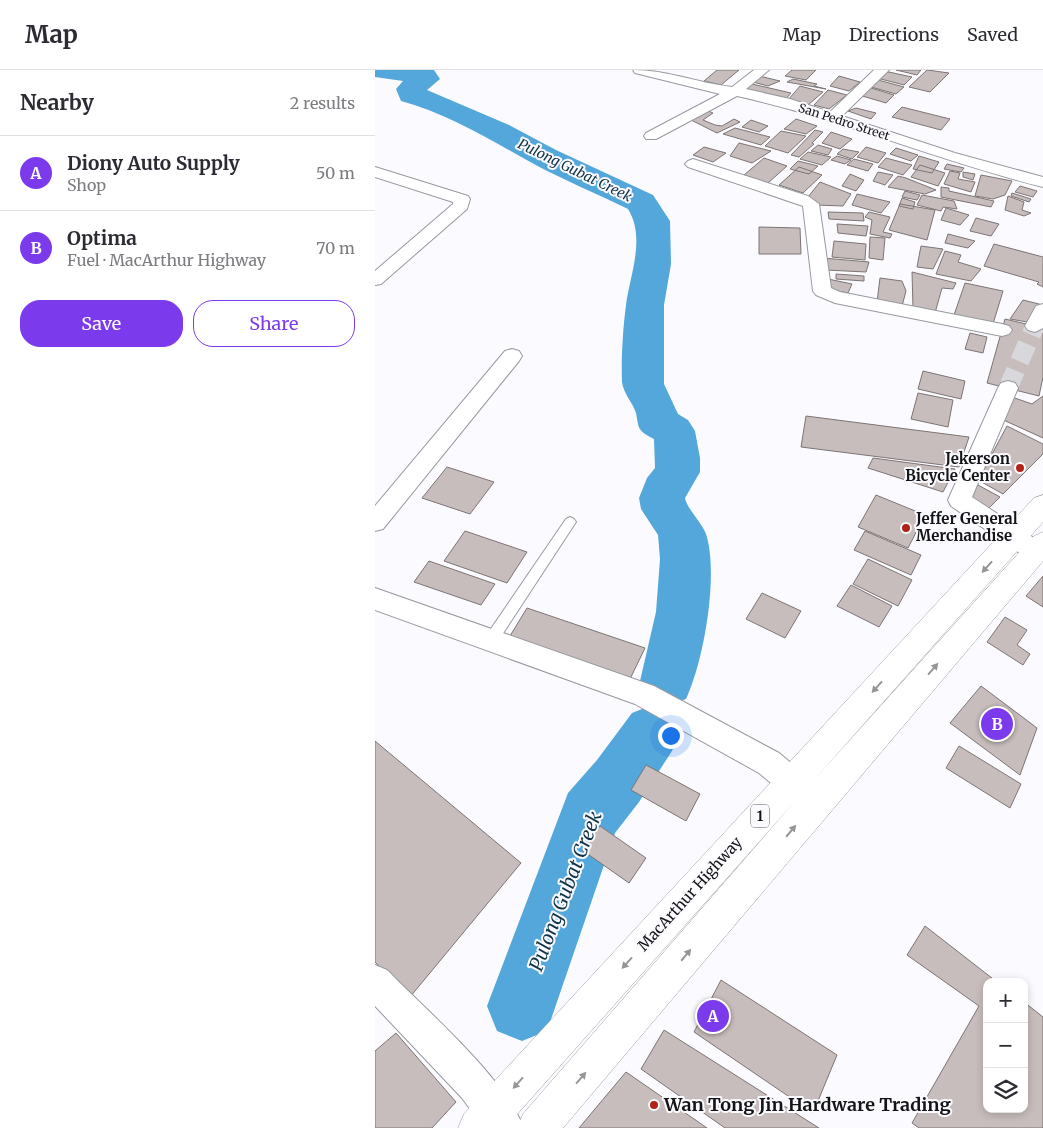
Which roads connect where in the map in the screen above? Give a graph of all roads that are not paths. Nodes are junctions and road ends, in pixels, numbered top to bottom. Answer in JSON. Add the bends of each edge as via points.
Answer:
{"nodes":[{"id":1,"x":639,"y":70,"type":"edge"},
{"id":2,"x":762,"y":70,"type":"edge"},
{"id":3,"x":882,"y":70,"type":"edge"},
{"id":4,"x":735,"y":91,"type":"junction"},
{"id":5,"x":832,"y":118,"type":"junction"},
{"id":6,"x":651,"y":136,"type":"dead end"},
{"id":7,"x":693,"y":164,"type":"dead end"},
{"id":8,"x":375,"y":172,"type":"edge"},
{"id":9,"x":1043,"y":182,"type":"edge"},
{"id":10,"x":379,"y":270,"type":"edge"},
{"id":11,"x":1002,"y":330,"type":"dead end"},
{"id":12,"x":512,"y":356,"type":"dead end"},
{"id":13,"x":1008,"y":388,"type":"tunnel mouth"},
{"id":14,"x":1043,"y":505,"type":"edge"},
{"id":15,"x":375,"y":522,"type":"edge"},
{"id":16,"x":570,"y":522,"type":"dead end"},
{"id":17,"x":1031,"y":544,"type":"edge"},
{"id":18,"x":375,"y":599,"type":"edge"},
{"id":19,"x":491,"y":640,"type":"junction"},
{"id":20,"x":792,"y":781,"type":"junction"},
{"id":21,"x":815,"y":803,"type":"junction"},
{"id":22,"x":375,"y":982,"type":"edge"},
{"id":23,"x":493,"y":1122,"type":"edge"},
{"id":24,"x":537,"y":1128,"type":"edge"}],
"edges":[{"from":1,"to":4,"type":"street","name":"San Pedro Street","via":[[707,88]]},
{"from":2,"to":4,"type":"street"},
{"from":3,"to":5,"type":"street"},
{"from":4,"to":5,"type":"street","name":"San Pedro Street","via":[[785,102]]},
{"from":4,"to":6,"type":"street"},
{"from":5,"to":9,"type":"street","name":"San Pedro Street"},
{"from":7,"to":11,"type":"street","via":[[811,204],[822,291],[835,297]]},
{"from":8,"to":10,"type":"street","via":[[462,199],[461,206]]},
{"from":12,"to":15,"type":"street"},
{"from":13,"to":17,"type":"street","via":[[959,500]]},
{"from":14,"to":17,"type":"highway","name":"MacArthur Highway","number":"1"},
{"from":16,"to":19,"type":"lane"},
{"from":17,"to":20,"type":"highway","name":"MacArthur Highway","number":"1","one_way":true},
{"from":21,"to":17,"type":"highway","name":"MacArthur Highway","number":"1","one_way":true},
{"from":18,"to":19,"type":"street"},
{"from":19,"to":20,"type":"street","via":[[644,695],[769,763]]},
{"from":20,"to":21,"type":"street"},
{"from":20,"to":23,"type":"highway","name":"MacArthur Highway","number":"1","one_way":true},
{"from":24,"to":21,"type":"highway","name":"MacArthur Highway","number":"1","one_way":true},
{"from":22,"to":23,"type":"street","via":[[475,1086]]}]}
